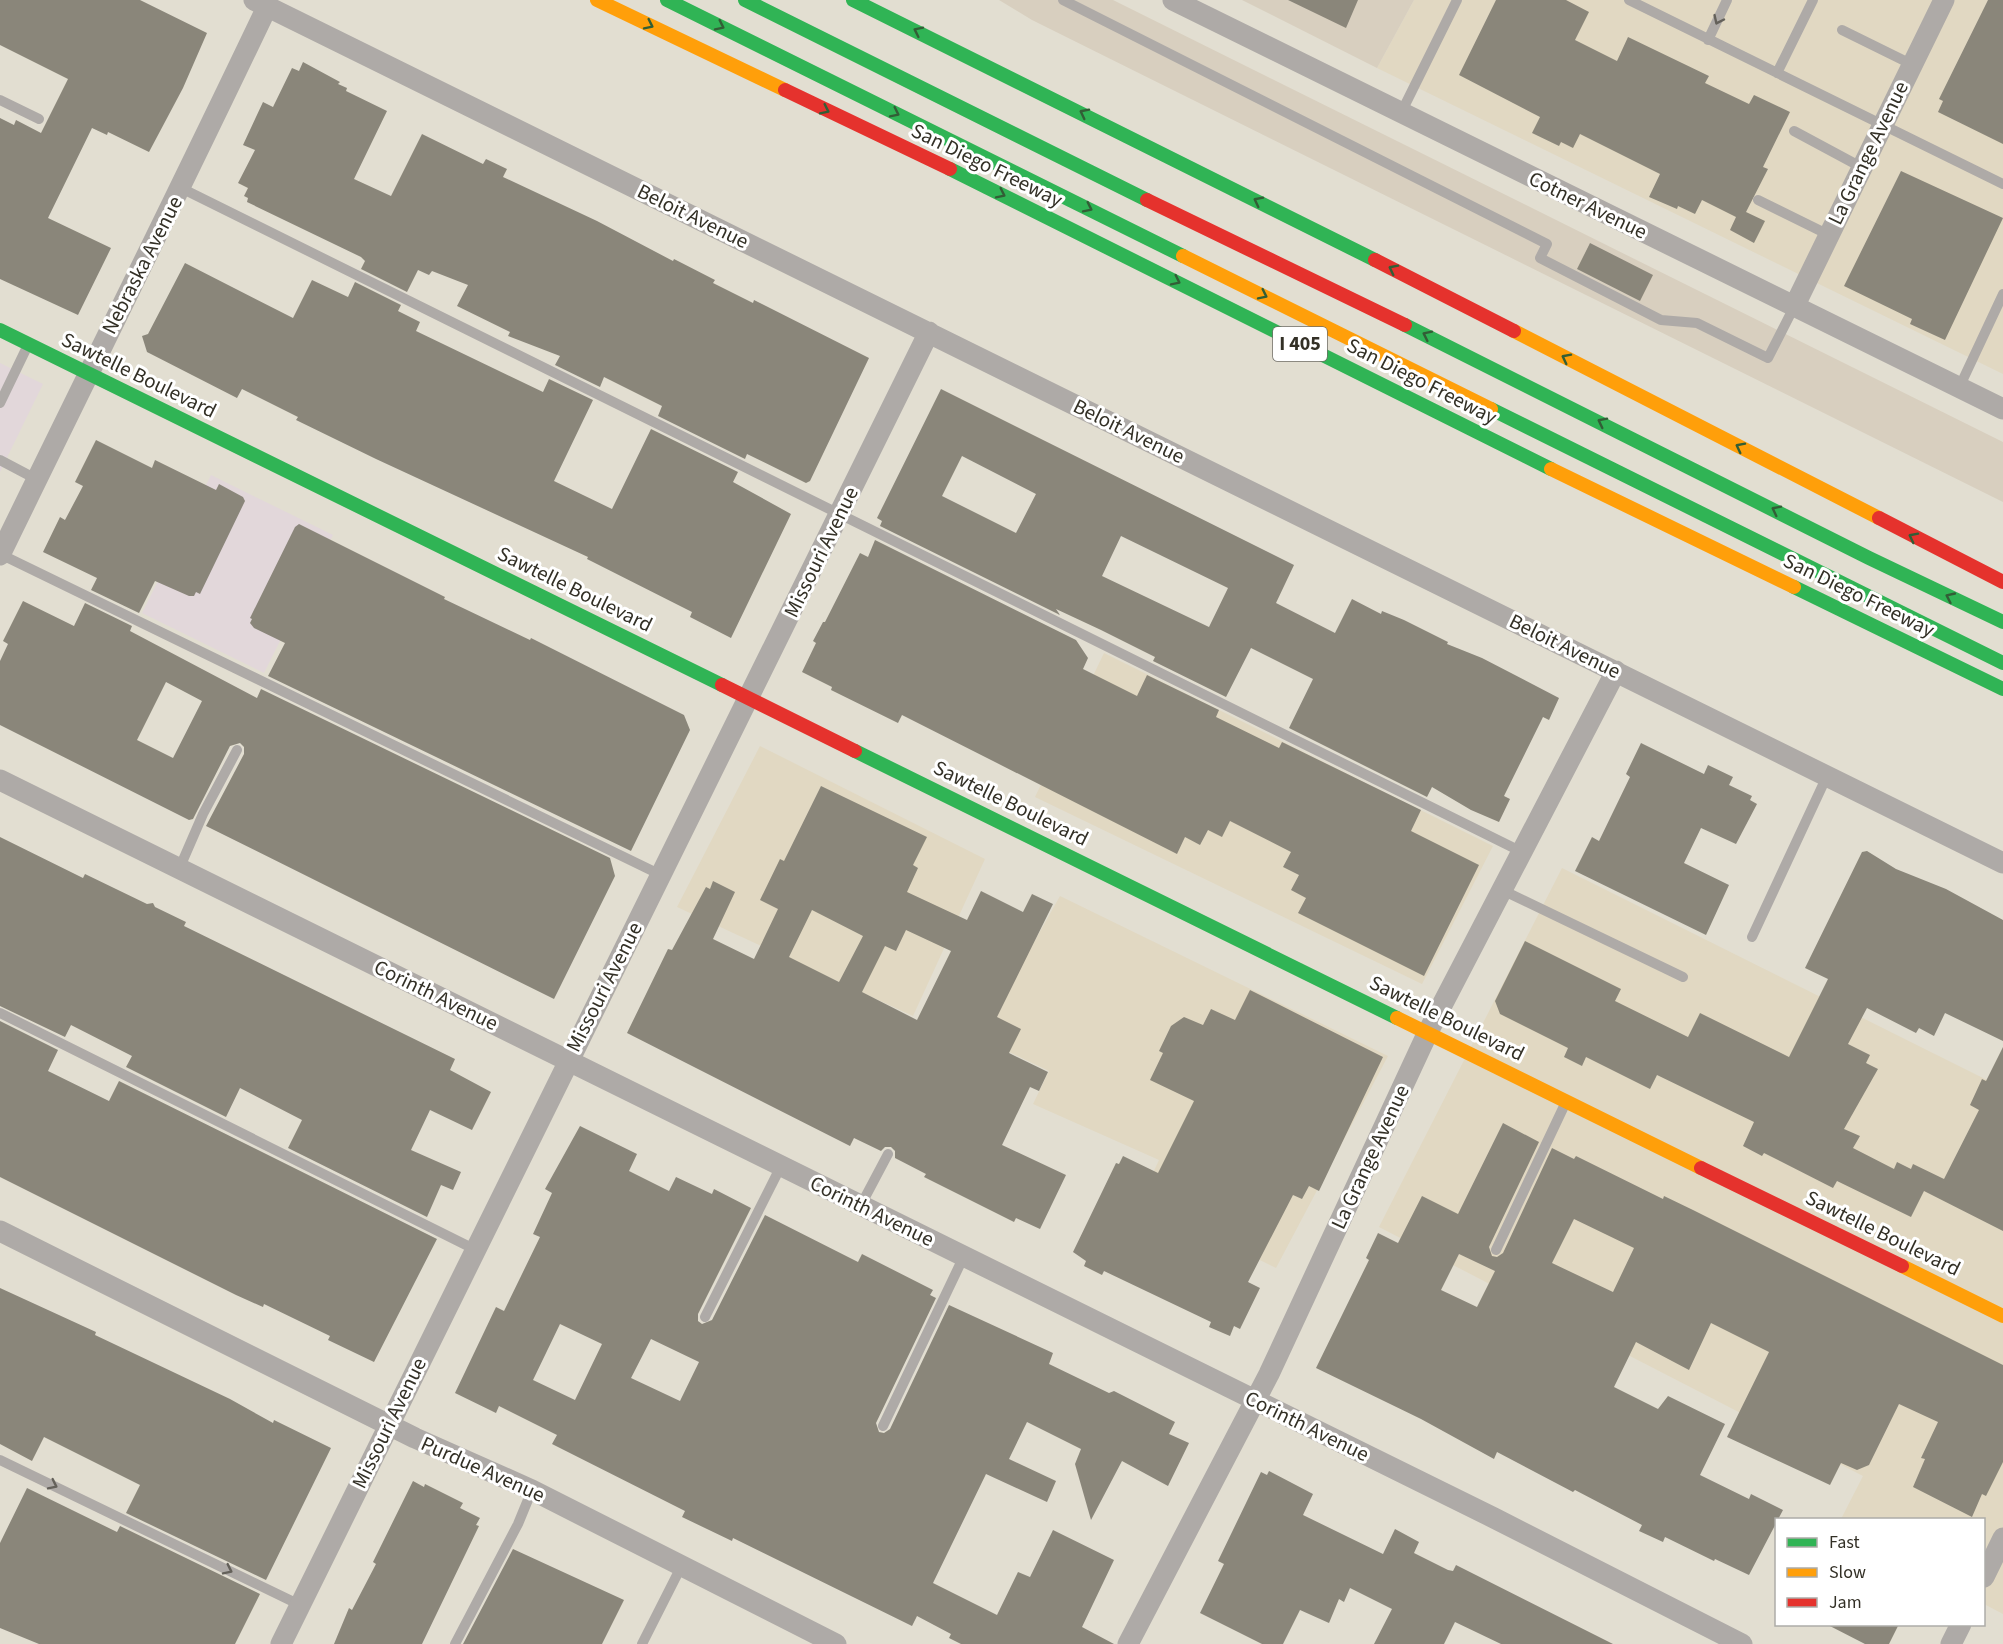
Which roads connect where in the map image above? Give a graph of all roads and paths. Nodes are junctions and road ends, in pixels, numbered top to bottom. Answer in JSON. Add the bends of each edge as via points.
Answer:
{"nodes":[{"id":1,"x":597,"y":0,"type":"edge"},
{"id":2,"x":667,"y":0,"type":"edge"},
{"id":3,"x":745,"y":0,"type":"edge"},
{"id":4,"x":853,"y":0,"type":"edge"},
{"id":5,"x":1063,"y":0,"type":"edge"},
{"id":6,"x":1173,"y":0,"type":"edge"},
{"id":7,"x":1457,"y":0,"type":"edge"},
{"id":8,"x":1629,"y":0,"type":"edge"},
{"id":9,"x":1727,"y":0,"type":"edge"},
{"id":10,"x":1813,"y":0,"type":"edge"},
{"id":11,"x":1944,"y":0,"type":"edge"},
{"id":12,"x":261,"y":3,"type":"edge"},
{"id":13,"x":940,"y":27,"type":"dead end"},
{"id":14,"x":1842,"y":30,"type":"dead end"},
{"id":15,"x":1708,"y":40,"type":"junction"},
{"id":16,"x":1911,"y":64,"type":"junction"},
{"id":17,"x":1776,"y":73,"type":"junction"},
{"id":18,"x":1008,"y":75,"type":"junction"},
{"id":19,"x":0,"y":100,"type":"edge"},
{"id":20,"x":1401,"y":112,"type":"junction"},
{"id":21,"x":39,"y":119,"type":"dead end"},
{"id":22,"x":1881,"y":124,"type":"junction"},
{"id":23,"x":1794,"y":131,"type":"dead end"},
{"id":24,"x":1861,"y":167,"type":"junction"},
{"id":25,"x":2003,"y":184,"type":"edge"},
{"id":26,"x":181,"y":188,"type":"junction"},
{"id":27,"x":1758,"y":200,"type":"dead end"},
{"id":28,"x":1829,"y":235,"type":"junction"},
{"id":29,"x":2003,"y":294,"type":"edge"},
{"id":30,"x":1794,"y":307,"type":"junction"},
{"id":31,"x":0,"y":330,"type":"edge"},
{"id":32,"x":929,"y":332,"type":"junction"},
{"id":33,"x":28,"y":344,"type":"junction"},
{"id":34,"x":87,"y":374,"type":"junction"},
{"id":35,"x":1959,"y":388,"type":"junction"},
{"id":36,"x":0,"y":403,"type":"edge"},
{"id":37,"x":2003,"y":409,"type":"edge"},
{"id":38,"x":0,"y":460,"type":"edge"},
{"id":39,"x":36,"y":479,"type":"junction"},
{"id":40,"x":839,"y":515,"type":"junction"},
{"id":41,"x":0,"y":554,"type":"edge"},
{"id":42,"x":2003,"y":582,"type":"edge"},
{"id":43,"x":2003,"y":622,"type":"edge"},
{"id":44,"x":2003,"y":663,"type":"edge"},
{"id":45,"x":1616,"y":671,"type":"junction"},
{"id":46,"x":2003,"y":689,"type":"edge"},
{"id":47,"x":749,"y":697,"type":"junction"},
{"id":48,"x":237,"y":750,"type":"dead end"},
{"id":49,"x":1827,"y":776,"type":"junction"},
{"id":50,"x":0,"y":780,"type":"edge"},
{"id":51,"x":1522,"y":852,"type":"junction"},
{"id":52,"x":2003,"y":863,"type":"edge"},
{"id":53,"x":180,"y":867,"type":"junction"},
{"id":54,"x":661,"y":875,"type":"junction"},
{"id":55,"x":1502,"y":890,"type":"junction"},
{"id":56,"x":1752,"y":937,"type":"dead end"},
{"id":57,"x":1683,"y":977,"type":"dead end"},
{"id":58,"x":0,"y":1013,"type":"edge"},
{"id":59,"x":1428,"y":1032,"type":"junction"},
{"id":60,"x":567,"y":1060,"type":"junction"},
{"id":61,"x":1567,"y":1100,"type":"junction"},
{"id":62,"x":888,"y":1154,"type":"dead end"},
{"id":63,"x":781,"y":1166,"type":"junction"},
{"id":64,"x":861,"y":1205,"type":"junction"},
{"id":65,"x":0,"y":1231,"type":"edge"},
{"id":66,"x":474,"y":1249,"type":"junction"},
{"id":67,"x":1496,"y":1250,"type":"dead end"},
{"id":68,"x":964,"y":1256,"type":"junction"},
{"id":69,"x":2003,"y":1316,"type":"edge"},
{"id":70,"x":705,"y":1317,"type":"dead end"},
{"id":71,"x":1254,"y":1400,"type":"junction"},
{"id":72,"x":389,"y":1424,"type":"junction"},
{"id":73,"x":884,"y":1426,"type":"dead end"},
{"id":74,"x":0,"y":1460,"type":"edge"},
{"id":75,"x":532,"y":1490,"type":"junction"},
{"id":76,"x":2003,"y":1538,"type":"edge"},
{"id":77,"x":682,"y":1565,"type":"junction"},
{"id":78,"x":1985,"y":1573,"type":"edge"},
{"id":79,"x":300,"y":1605,"type":"junction"},
{"id":80,"x":1959,"y":1626,"type":"edge"},
{"id":81,"x":1130,"y":1643,"type":"edge"},
{"id":82,"x":281,"y":1644,"type":"edge"},
{"id":83,"x":455,"y":1644,"type":"edge"},
{"id":84,"x":642,"y":1644,"type":"edge"},
{"id":85,"x":836,"y":1644,"type":"edge"},
{"id":86,"x":1742,"y":1644,"type":"edge"},
{"id":87,"x":1951,"y":1644,"type":"edge"}],
"edges":[{"from":1,"to":46,"type":"main road","name":"San Diego Freeway","number":"I 405","one_way":true,"via":[[941,165],[1428,409]]},
{"from":2,"to":44,"type":"main road","one_way":true},
{"from":43,"to":3,"type":"main road","one_way":true},
{"from":18,"to":4,"type":"main road","one_way":true},
{"from":5,"to":30,"type":"lane","via":[[1547,244],[1540,258],[1661,320],[1697,323],[1768,358]]},
{"from":6,"to":20,"type":"street","name":"Cotner Avenue"},
{"from":7,"to":20,"type":"lane"},
{"from":8,"to":15,"type":"lane"},
{"from":9,"to":15,"type":"lane","one_way":true},
{"from":10,"to":17,"type":"lane"},
{"from":11,"to":16,"type":"street","name":"La Grange Avenue"},
{"from":12,"to":26,"type":"street","name":"Nebraska Avenue"},
{"from":12,"to":32,"type":"street","name":"Beloit Avenue"},
{"from":13,"to":18,"type":"main road"},
{"from":14,"to":16,"type":"lane"},
{"from":15,"to":17,"type":"lane"},
{"from":16,"to":22,"type":"street","name":"La Grange Avenue"},
{"from":17,"to":22,"type":"lane"},
{"from":42,"to":18,"type":"main road","one_way":true},
{"from":19,"to":21,"type":"lane"},
{"from":20,"to":30,"type":"street","name":"Cotner Avenue"},
{"from":22,"to":24,"type":"street","name":"La Grange Avenue"},
{"from":22,"to":25,"type":"lane"},
{"from":23,"to":24,"type":"lane"},
{"from":24,"to":28,"type":"street","name":"La Grange Avenue"},
{"from":26,"to":34,"type":"street","name":"Nebraska Avenue"},
{"from":26,"to":40,"type":"lane"},
{"from":27,"to":28,"type":"lane"},
{"from":28,"to":30,"type":"street","name":"La Grange Avenue"},
{"from":29,"to":35,"type":"lane"},
{"from":30,"to":35,"type":"street","name":"Cotner Avenue"},
{"from":31,"to":33,"type":"main road","name":"Sawtelle Boulevard"},
{"from":32,"to":40,"type":"street","name":"Missouri Avenue"},
{"from":32,"to":45,"type":"street","name":"Beloit Avenue"},
{"from":33,"to":34,"type":"main road","name":"Sawtelle Boulevard"},
{"from":33,"to":36,"type":"lane"},
{"from":34,"to":39,"type":"street","name":"Nebraska Avenue"},
{"from":34,"to":47,"type":"main road","name":"Sawtelle Boulevard"},
{"from":35,"to":37,"type":"street","name":"Cotner Avenue"},
{"from":38,"to":39,"type":"lane"},
{"from":39,"to":41,"type":"street","name":"Nebraska Avenue"},
{"from":40,"to":47,"type":"street","name":"Missouri Avenue"},
{"from":40,"to":51,"type":"lane"},
{"from":41,"to":54,"type":"lane"},
{"from":45,"to":49,"type":"street","name":"Beloit Avenue"},
{"from":45,"to":51,"type":"street","name":"La Grange Avenue"},
{"from":47,"to":54,"type":"street","name":"Missouri Avenue"},
{"from":47,"to":59,"type":"main road","name":"Sawtelle Boulevard"},
{"from":48,"to":53,"type":"lane"},
{"from":49,"to":52,"type":"street","name":"Beloit Avenue"},
{"from":49,"to":56,"type":"lane"},
{"from":50,"to":53,"type":"street","name":"Corinth Avenue"},
{"from":51,"to":55,"type":"street","name":"La Grange Avenue"},
{"from":53,"to":60,"type":"street","name":"Corinth Avenue"},
{"from":54,"to":60,"type":"street","name":"Missouri Avenue"},
{"from":55,"to":57,"type":"lane"},
{"from":55,"to":59,"type":"street","name":"La Grange Avenue"},
{"from":58,"to":66,"type":"lane"},
{"from":59,"to":61,"type":"main road","name":"Sawtelle Boulevard"},
{"from":59,"to":71,"type":"street","name":"La Grange Avenue"},
{"from":60,"to":63,"type":"street","name":"Corinth Avenue"},
{"from":60,"to":66,"type":"street","name":"Missouri Avenue"},
{"from":61,"to":67,"type":"lane"},
{"from":61,"to":69,"type":"main road","name":"Sawtelle Boulevard"},
{"from":62,"to":64,"type":"lane"},
{"from":63,"to":64,"type":"street","name":"Corinth Avenue"},
{"from":63,"to":70,"type":"lane"},
{"from":64,"to":68,"type":"street","name":"Corinth Avenue"},
{"from":65,"to":72,"type":"street","name":"Purdue Avenue"},
{"from":66,"to":72,"type":"street","name":"Missouri Avenue"},
{"from":68,"to":71,"type":"street","name":"Corinth Avenue"},
{"from":68,"to":73,"type":"lane"},
{"from":71,"to":81,"type":"street","name":"La Grange Avenue"},
{"from":71,"to":86,"type":"street","name":"Corinth Avenue"},
{"from":72,"to":75,"type":"street","name":"Purdue Avenue"},
{"from":72,"to":79,"type":"street","name":"Missouri Avenue"},
{"from":74,"to":79,"type":"lane","one_way":true},
{"from":75,"to":77,"type":"street","name":"Purdue Avenue"},
{"from":75,"to":83,"type":"lane"},
{"from":76,"to":78,"type":"street"},
{"from":77,"to":84,"type":"lane"},
{"from":77,"to":85,"type":"street","name":"Purdue Avenue"},
{"from":79,"to":82,"type":"street","name":"Missouri Avenue"},
{"from":80,"to":87,"type":"street"}]}
